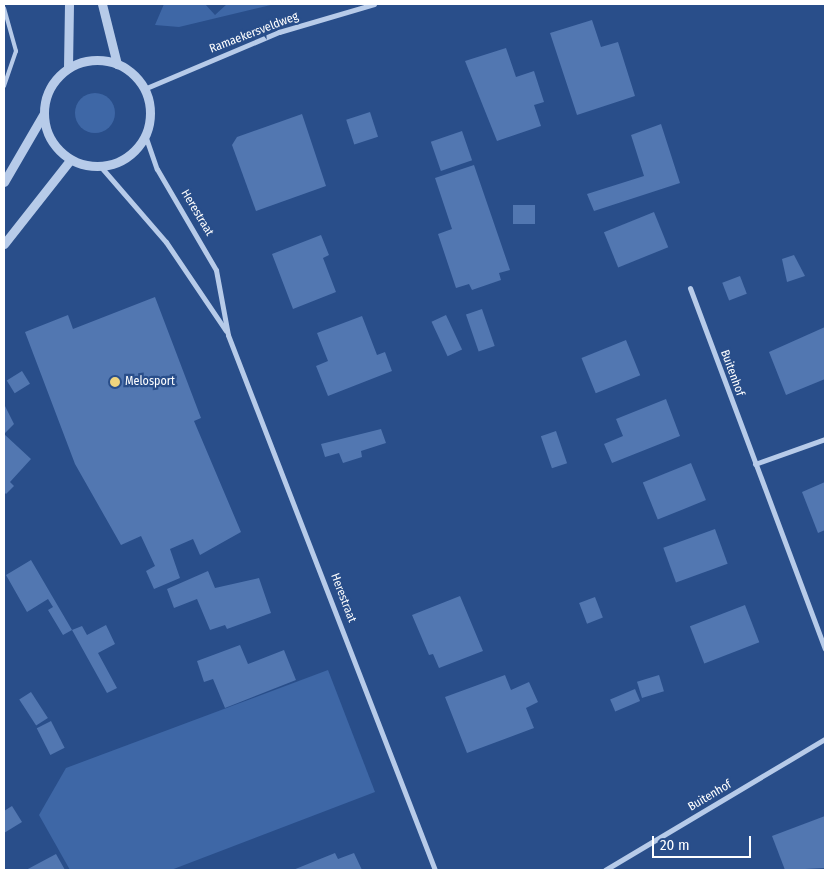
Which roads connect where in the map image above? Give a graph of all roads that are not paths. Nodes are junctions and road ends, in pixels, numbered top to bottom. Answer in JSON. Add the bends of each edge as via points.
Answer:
{"nodes":[{"id":1,"x":69,"y":4,"type":"edge"},
{"id":2,"x":102,"y":4,"type":"edge"},
{"id":3,"x":374,"y":4,"type":"edge"},
{"id":4,"x":4,"y":8,"type":"edge"},
{"id":5,"x":117,"y":64,"type":"junction"},
{"id":6,"x":68,"y":68,"type":"junction"},
{"id":7,"x":4,"y":86,"type":"edge"},
{"id":8,"x":144,"y":90,"type":"junction"},
{"id":9,"x":43,"y":115,"type":"junction"},
{"id":10,"x":145,"y":135,"type":"junction"},
{"id":11,"x":70,"y":160,"type":"junction"},
{"id":12,"x":101,"y":167,"type":"junction"},
{"id":13,"x":4,"y":182,"type":"edge"},
{"id":14,"x":4,"y":244,"type":"edge"},
{"id":15,"x":690,"y":288,"type":"dead end"},
{"id":16,"x":228,"y":335,"type":"junction"},
{"id":17,"x":825,"y":439,"type":"edge"},
{"id":18,"x":755,"y":464,"type":"junction"},
{"id":19,"x":825,"y":649,"type":"edge"},
{"id":20,"x":825,"y":739,"type":"edge"},
{"id":21,"x":435,"y":870,"type":"edge"},
{"id":22,"x":605,"y":870,"type":"edge"}],
"edges":[{"from":1,"to":6,"type":"street"},
{"from":2,"to":5,"type":"street"},
{"from":3,"to":8,"type":"street","name":"Ramaekersveldweg","via":[[279,32]]},
{"from":4,"to":7,"type":"lane","via":[[16,51]]},
{"from":5,"to":6,"type":"street","via":[[84,61]]},
{"from":5,"to":8,"type":"street"},
{"from":6,"to":9,"type":"street","via":[[46,96]]},
{"from":8,"to":10,"type":"street","via":[[150,120]]},
{"from":9,"to":11,"type":"street","via":[[56,149]]},
{"from":9,"to":13,"type":"street"},
{"from":10,"to":12,"type":"street","via":[[128,157]]},
{"from":10,"to":16,"type":"street","name":"Herestraat","via":[[157,169],[216,270]]},
{"from":11,"to":12,"type":"street"},
{"from":11,"to":14,"type":"street"},
{"from":12,"to":16,"type":"street","name":"Herestraat","via":[[166,242]]},
{"from":15,"to":18,"type":"street","name":"Buitenhof"},
{"from":16,"to":21,"type":"street","name":"Herestraat"},
{"from":17,"to":18,"type":"street"},
{"from":18,"to":19,"type":"street","name":"Buitenhof"},
{"from":20,"to":22,"type":"street","name":"Buitenhof"}]}
